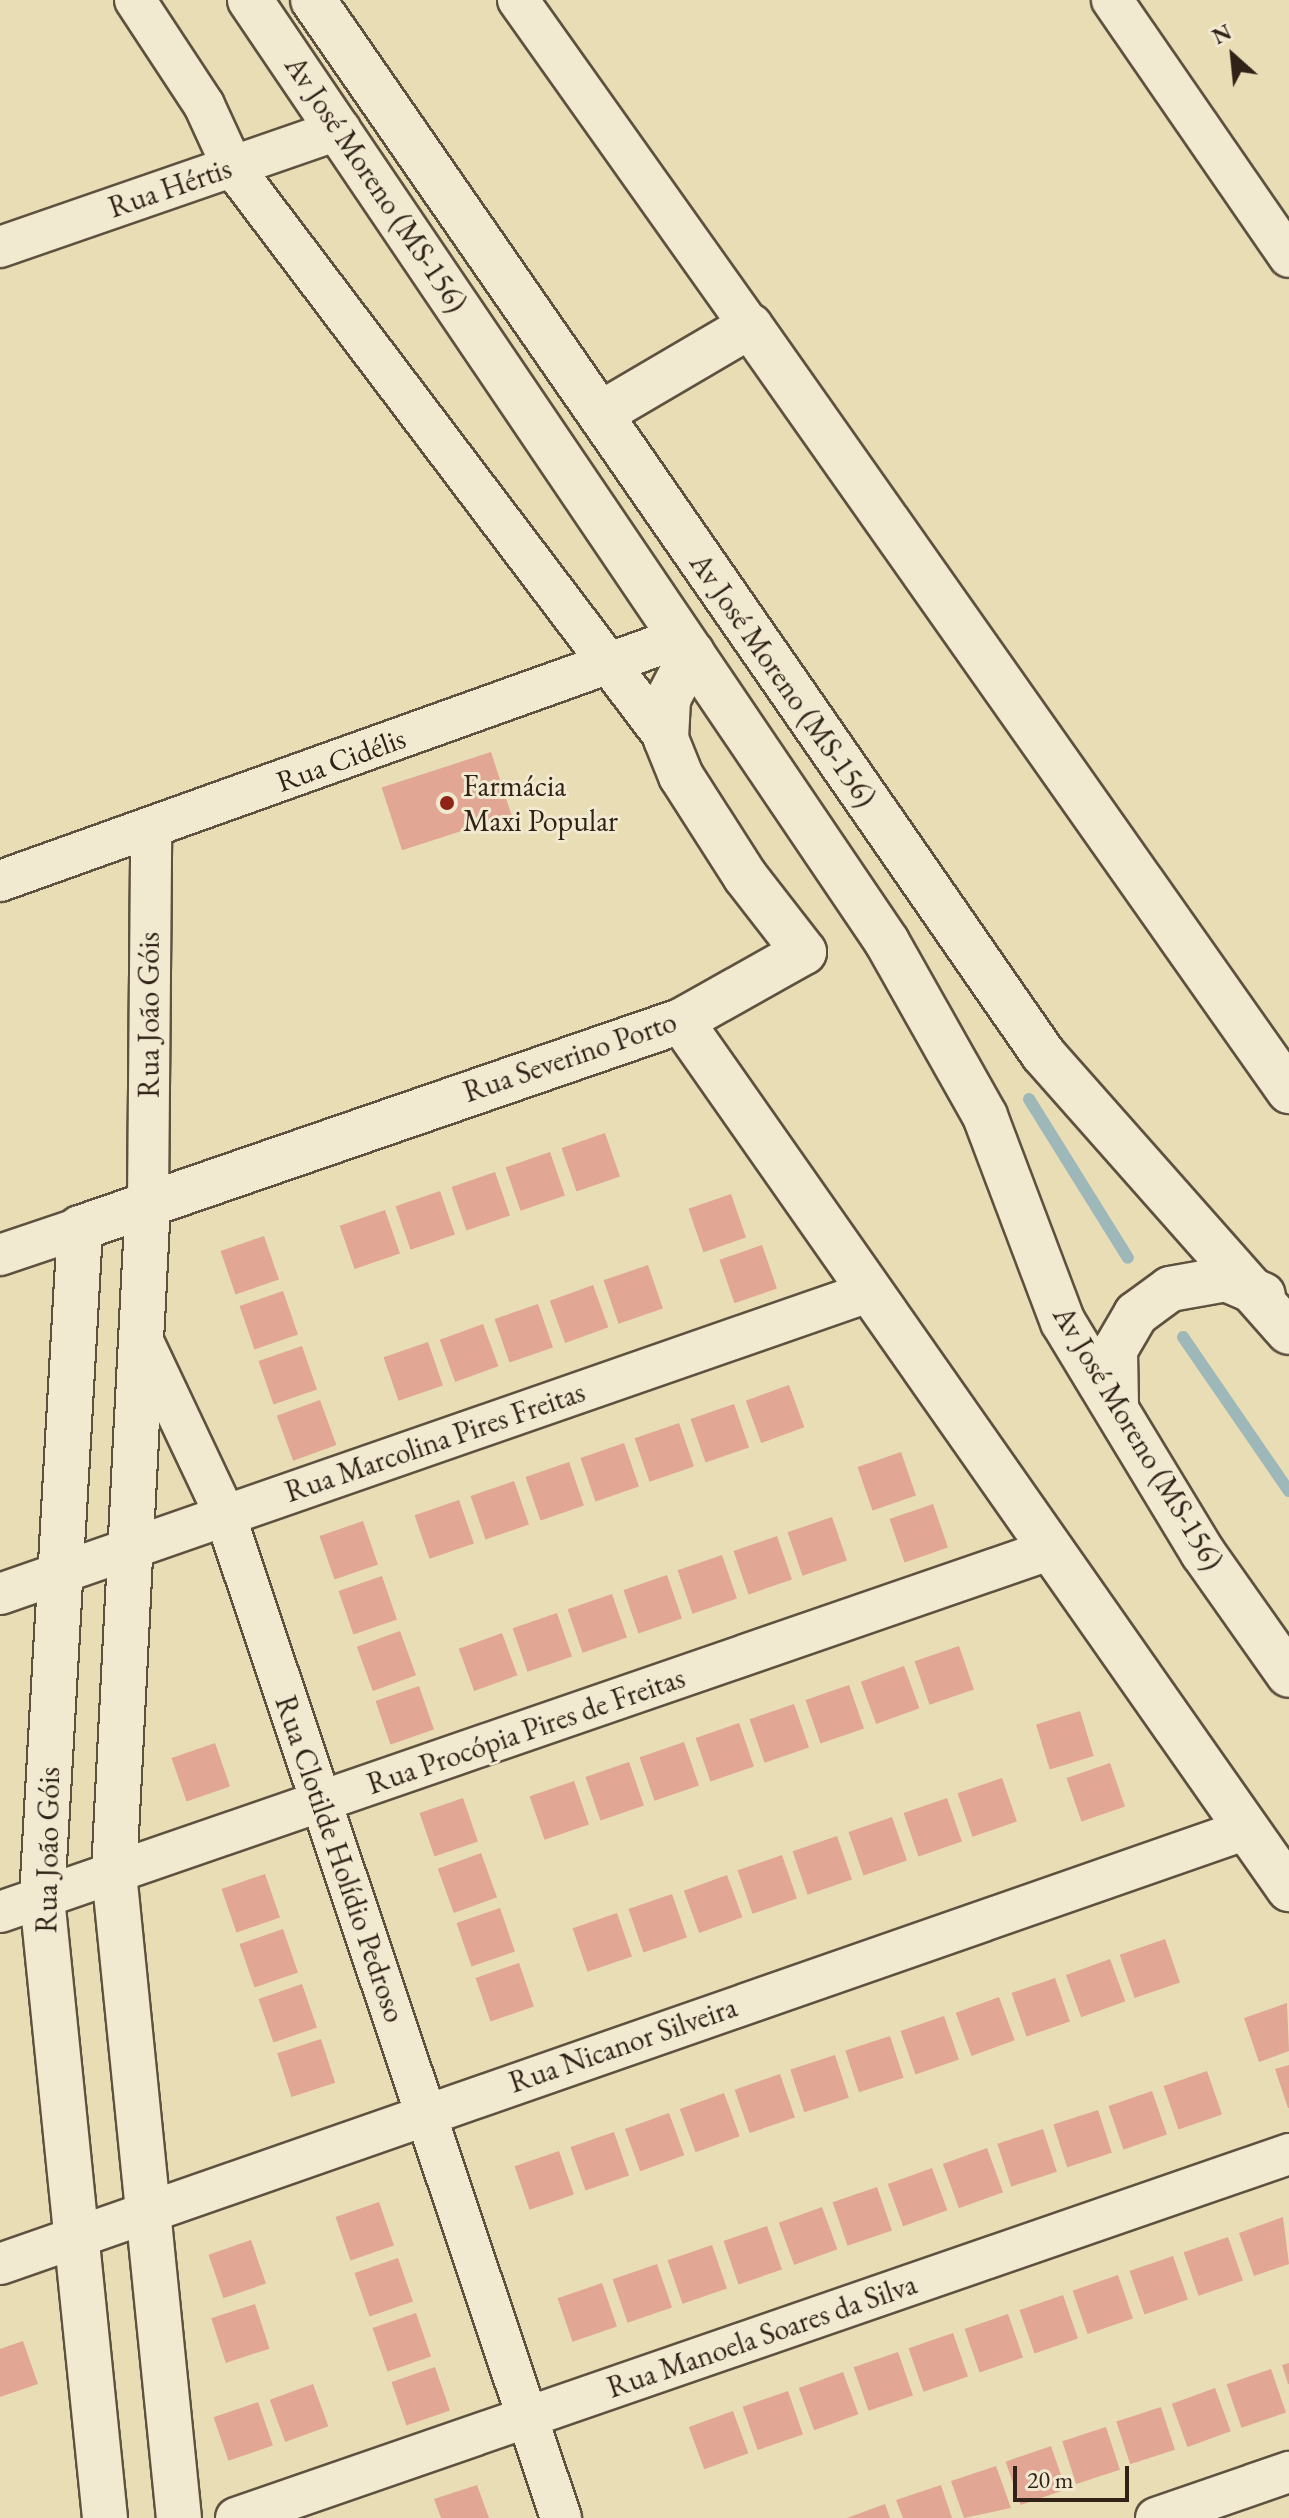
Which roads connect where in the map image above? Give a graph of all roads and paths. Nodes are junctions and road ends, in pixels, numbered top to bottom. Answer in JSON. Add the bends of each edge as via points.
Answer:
{"nodes":[{"id":1,"x":135,"y":0,"type":"edge"},
{"id":2,"x":250,"y":0,"type":"edge"},
{"id":3,"x":313,"y":0,"type":"edge"},
{"id":4,"x":518,"y":0,"type":"edge"},
{"id":5,"x":1112,"y":0,"type":"edge"},
{"id":6,"x":340,"y":129,"type":"junction"},
{"id":7,"x":232,"y":166,"type":"junction"},
{"id":8,"x":0,"y":247,"type":"edge"},
{"id":9,"x":1289,"y":257,"type":"edge"},
{"id":10,"x":750,"y":326,"type":"junction"},
{"id":11,"x":600,"y":414,"type":"junction"},
{"id":12,"x":687,"y":646,"type":"junction"},
{"id":13,"x":607,"y":664,"type":"junction"},
{"id":14,"x":666,"y":739,"type":"junction"},
{"id":15,"x":151,"y":829,"type":"junction"},
{"id":16,"x":0,"y":881,"type":"edge"},
{"id":17,"x":681,"y":1021,"type":"junction"},
{"id":18,"x":1289,"y":1091,"type":"edge"},
{"id":19,"x":148,"y":1202,"type":"junction"},
{"id":20,"x":80,"y":1228,"type":"junction"},
{"id":21,"x":0,"y":1255,"type":"edge"},
{"id":22,"x":871,"y":1291,"type":"junction"},
{"id":23,"x":1263,"y":1295,"type":"junction"},
{"id":24,"x":1289,"y":1332,"type":"edge"},
{"id":25,"x":140,"y":1335,"type":"junction"},
{"id":26,"x":1116,"y":1404,"type":"junction"},
{"id":27,"x":225,"y":1515,"type":"junction"},
{"id":28,"x":130,"y":1548,"type":"junction"},
{"id":29,"x":1052,"y":1549,"type":"junction"},
{"id":30,"x":60,"y":1574,"type":"junction"},
{"id":31,"x":0,"y":1594,"type":"edge"},
{"id":32,"x":1289,"y":1675,"type":"edge"},
{"id":33,"x":321,"y":1802,"type":"junction"},
{"id":34,"x":1247,"y":1829,"type":"junction"},
{"id":35,"x":114,"y":1873,"type":"junction"},
{"id":36,"x":1289,"y":1889,"type":"edge"},
{"id":37,"x":42,"y":1898,"type":"junction"},
{"id":38,"x":0,"y":1912,"type":"edge"},
{"id":39,"x":425,"y":2113,"type":"junction"},
{"id":40,"x":1289,"y":2154,"type":"edge"},
{"id":41,"x":148,"y":2210,"type":"junction"},
{"id":42,"x":76,"y":2238,"type":"junction"},
{"id":43,"x":0,"y":2264,"type":"edge"},
{"id":44,"x":527,"y":2417,"type":"junction"},
{"id":45,"x":1289,"y":2472,"type":"edge"},
{"id":46,"x":105,"y":2518,"type":"edge"},
{"id":47,"x":179,"y":2518,"type":"edge"},
{"id":48,"x":236,"y":2518,"type":"edge"},
{"id":49,"x":561,"y":2518,"type":"edge"},
{"id":50,"x":1156,"y":2518,"type":"edge"}],
"edges":[{"from":1,"to":7,"type":"street","via":[[204,105]]},
{"from":2,"to":6,"type":"street","name":"Av José Moreno (MS-156)"},
{"from":3,"to":11,"type":"street","name":"Av José Moreno (MS-156)"},
{"from":4,"to":10,"type":"street"},
{"from":5,"to":9,"type":"street"},
{"from":6,"to":7,"type":"street","name":"Rua Hértis"},
{"from":6,"to":12,"type":"street","name":"Av José Moreno (MS-156)"},
{"from":7,"to":8,"type":"street","name":"Rua Hértis"},
{"from":7,"to":13,"type":"street"},
{"from":10,"to":11,"type":"street"},
{"from":10,"to":18,"type":"street"},
{"from":11,"to":23,"type":"street","name":"Av José Moreno (MS-156)","via":[[1043,1054]]},
{"from":12,"to":13,"type":"street","name":"Rua Cidélis"},
{"from":12,"to":14,"type":"street","name":"Rua Severino Porto","via":[[668,699]]},
{"from":12,"to":26,"type":"street","name":"Av José Moreno (MS-156)","via":[[887,942],[985,1116],[1063,1322]]},
{"from":13,"to":14,"type":"street"},
{"from":13,"to":15,"type":"street","name":"Rua Cidélis"},
{"from":14,"to":17,"type":"street","name":"Rua Severino Porto","via":[[697,801],[804,952]]},
{"from":15,"to":16,"type":"street","name":"Rua Cidélis"},
{"from":15,"to":19,"type":"street","name":"Rua João Góis"},
{"from":17,"to":19,"type":"street","name":"Rua Severino Porto"},
{"from":17,"to":22,"type":"street"},
{"from":19,"to":20,"type":"street","name":"Rua Severino Porto"},
{"from":19,"to":25,"type":"street","name":"Rua Clotilde Holídio Pedroso"},
{"from":20,"to":21,"type":"street","name":"Rua Severino Porto"},
{"from":20,"to":30,"type":"street","name":"Rua João Góis"},
{"from":22,"to":27,"type":"street","name":"Rua Marcolina Pires Freitas"},
{"from":22,"to":29,"type":"street"},
{"from":23,"to":24,"type":"street","name":"Av José Moreno (MS-156)"},
{"from":23,"to":26,"type":"street","via":[[1226,1279],[1170,1289],[1147,1306],[1115,1350]]},
{"from":25,"to":27,"type":"street","name":"Rua Clotilde Holídio Pedroso"},
{"from":25,"to":28,"type":"street"},
{"from":26,"to":32,"type":"street","name":"Av José Moreno (MS-156)","via":[[1203,1553]]},
{"from":27,"to":28,"type":"street","name":"Rua Marcolina Pires Freitas"},
{"from":27,"to":33,"type":"street","name":"Rua Clotilde Holídio Pedroso"},
{"from":28,"to":30,"type":"street","name":"Rua Marcolina Pires Freitas"},
{"from":28,"to":35,"type":"street"},
{"from":29,"to":33,"type":"street","name":"Rua Procópia Pires de Freitas"},
{"from":29,"to":34,"type":"street"},
{"from":30,"to":31,"type":"street","name":"Rua Marcolina Pires Freitas"},
{"from":30,"to":37,"type":"street","name":"Rua João Góis"},
{"from":33,"to":35,"type":"street","name":"Rua Procópia Pires de Freitas"},
{"from":33,"to":39,"type":"street","name":"Rua Clotilde Holídio Pedroso"},
{"from":34,"to":36,"type":"street"},
{"from":34,"to":39,"type":"street","name":"Rua Nicanor Silveira"},
{"from":35,"to":37,"type":"street","name":"Rua Procópia Pires de Freitas"},
{"from":35,"to":41,"type":"street"},
{"from":37,"to":38,"type":"street","name":"Rua Procópia Pires de Freitas"},
{"from":37,"to":42,"type":"street","name":"Rua João Góis"},
{"from":39,"to":41,"type":"street","name":"Rua Nicanor Silveira"},
{"from":39,"to":44,"type":"street","name":"Rua Clotilde Holídio Pedroso"},
{"from":40,"to":44,"type":"street","name":"Rua Manoela Soares da Silva"},
{"from":41,"to":42,"type":"street","name":"Rua Nicanor Silveira"},
{"from":41,"to":47,"type":"street"},
{"from":42,"to":43,"type":"street","name":"Rua Nicanor Silveira"},
{"from":42,"to":46,"type":"street","name":"Rua João Góis"},
{"from":44,"to":48,"type":"street","name":"Rua Manoela Soares da Silva"},
{"from":44,"to":49,"type":"street","name":"Rua Clotilde Holídio Pedroso"},
{"from":45,"to":50,"type":"street"}]}
